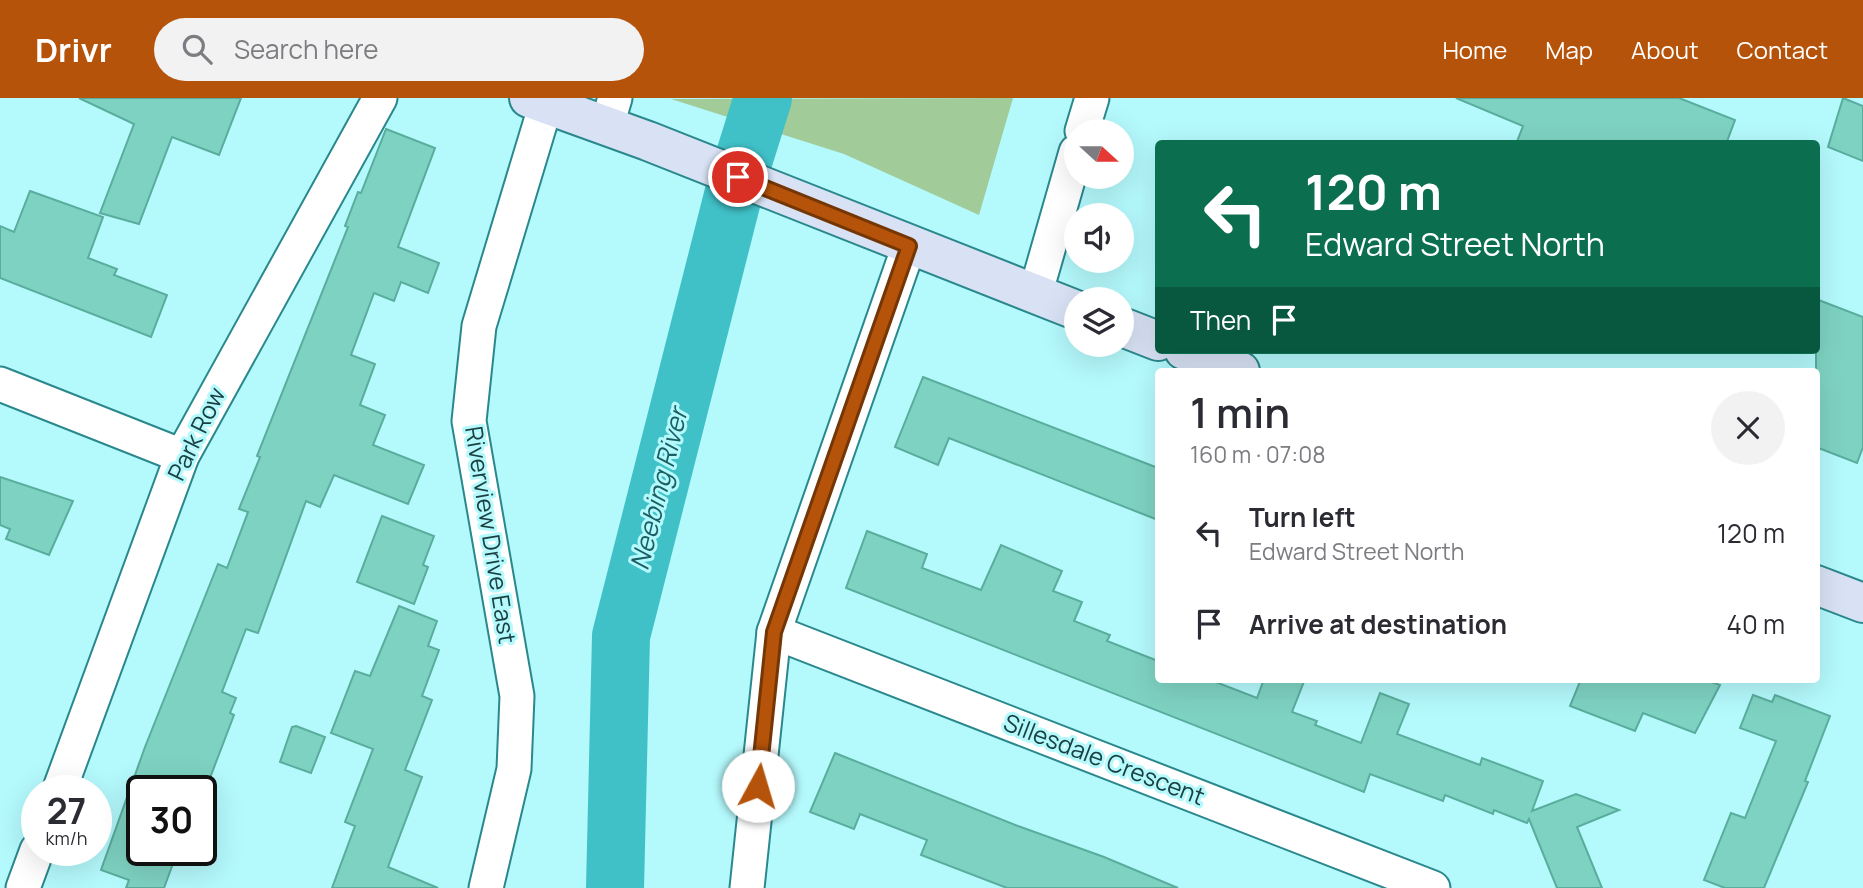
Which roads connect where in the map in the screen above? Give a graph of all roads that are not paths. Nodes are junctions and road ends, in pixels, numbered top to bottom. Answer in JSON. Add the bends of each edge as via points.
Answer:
{"nodes":[{"id":1,"x":380,"y":98,"type":"edge"},
{"id":2,"x":1092,"y":98,"type":"edge"},
{"id":3,"x":538,"y":101,"type":"edge"},
{"id":4,"x":611,"y":112,"type":"edge"},
{"id":5,"x":1086,"y":119,"type":"edge"},
{"id":6,"x":1065,"y":189,"type":"edge"},
{"id":7,"x":909,"y":246,"type":"junction"},
{"id":8,"x":1035,"y":295,"type":"junction"},
{"id":9,"x":1064,"y":306,"type":"edge"},
{"id":10,"x":1134,"y":332,"type":"edge"},
{"id":11,"x":1155,"y":340,"type":"edge"},
{"id":12,"x":1195,"y":354,"type":"edge"},
{"id":13,"x":1232,"y":368,"type":"edge"},
{"id":14,"x":0,"y":384,"type":"edge"},
{"id":15,"x":182,"y":456,"type":"junction"},
{"id":16,"x":1820,"y":587,"type":"edge"},
{"id":17,"x":1863,"y":603,"type":"edge"},
{"id":18,"x":774,"y":632,"type":"junction"},
{"id":19,"x":65,"y":775,"type":"edge"},
{"id":20,"x":31,"y":866,"type":"edge"},
{"id":21,"x":23,"y":888,"type":"edge"},
{"id":22,"x":486,"y":888,"type":"edge"},
{"id":23,"x":747,"y":888,"type":"edge"},
{"id":24,"x":1433,"y":888,"type":"edge"}],
"edges":[{"from":1,"to":15,"type":"street","name":"Park Row"},
{"from":2,"to":5,"type":"street"},
{"from":3,"to":4,"type":"main road"},
{"from":3,"to":22,"type":"street","name":"Riverview Drive East","via":[[479,326],[469,421],[517,696],[514,769]]},
{"from":4,"to":7,"type":"main road","via":[[648,141]]},
{"from":6,"to":8,"type":"street"},
{"from":7,"to":8,"type":"main road"},
{"from":7,"to":18,"type":"street"},
{"from":8,"to":9,"type":"main road"},
{"from":10,"to":11,"type":"main road"},
{"from":12,"to":13,"type":"main road"},
{"from":14,"to":15,"type":"street"},
{"from":15,"to":19,"type":"street","name":"Park Row"},
{"from":16,"to":17,"type":"main road"},
{"from":18,"to":23,"type":"street"},
{"from":18,"to":24,"type":"street","name":"Sillesdale Crescent"},
{"from":20,"to":21,"type":"street"}]}
